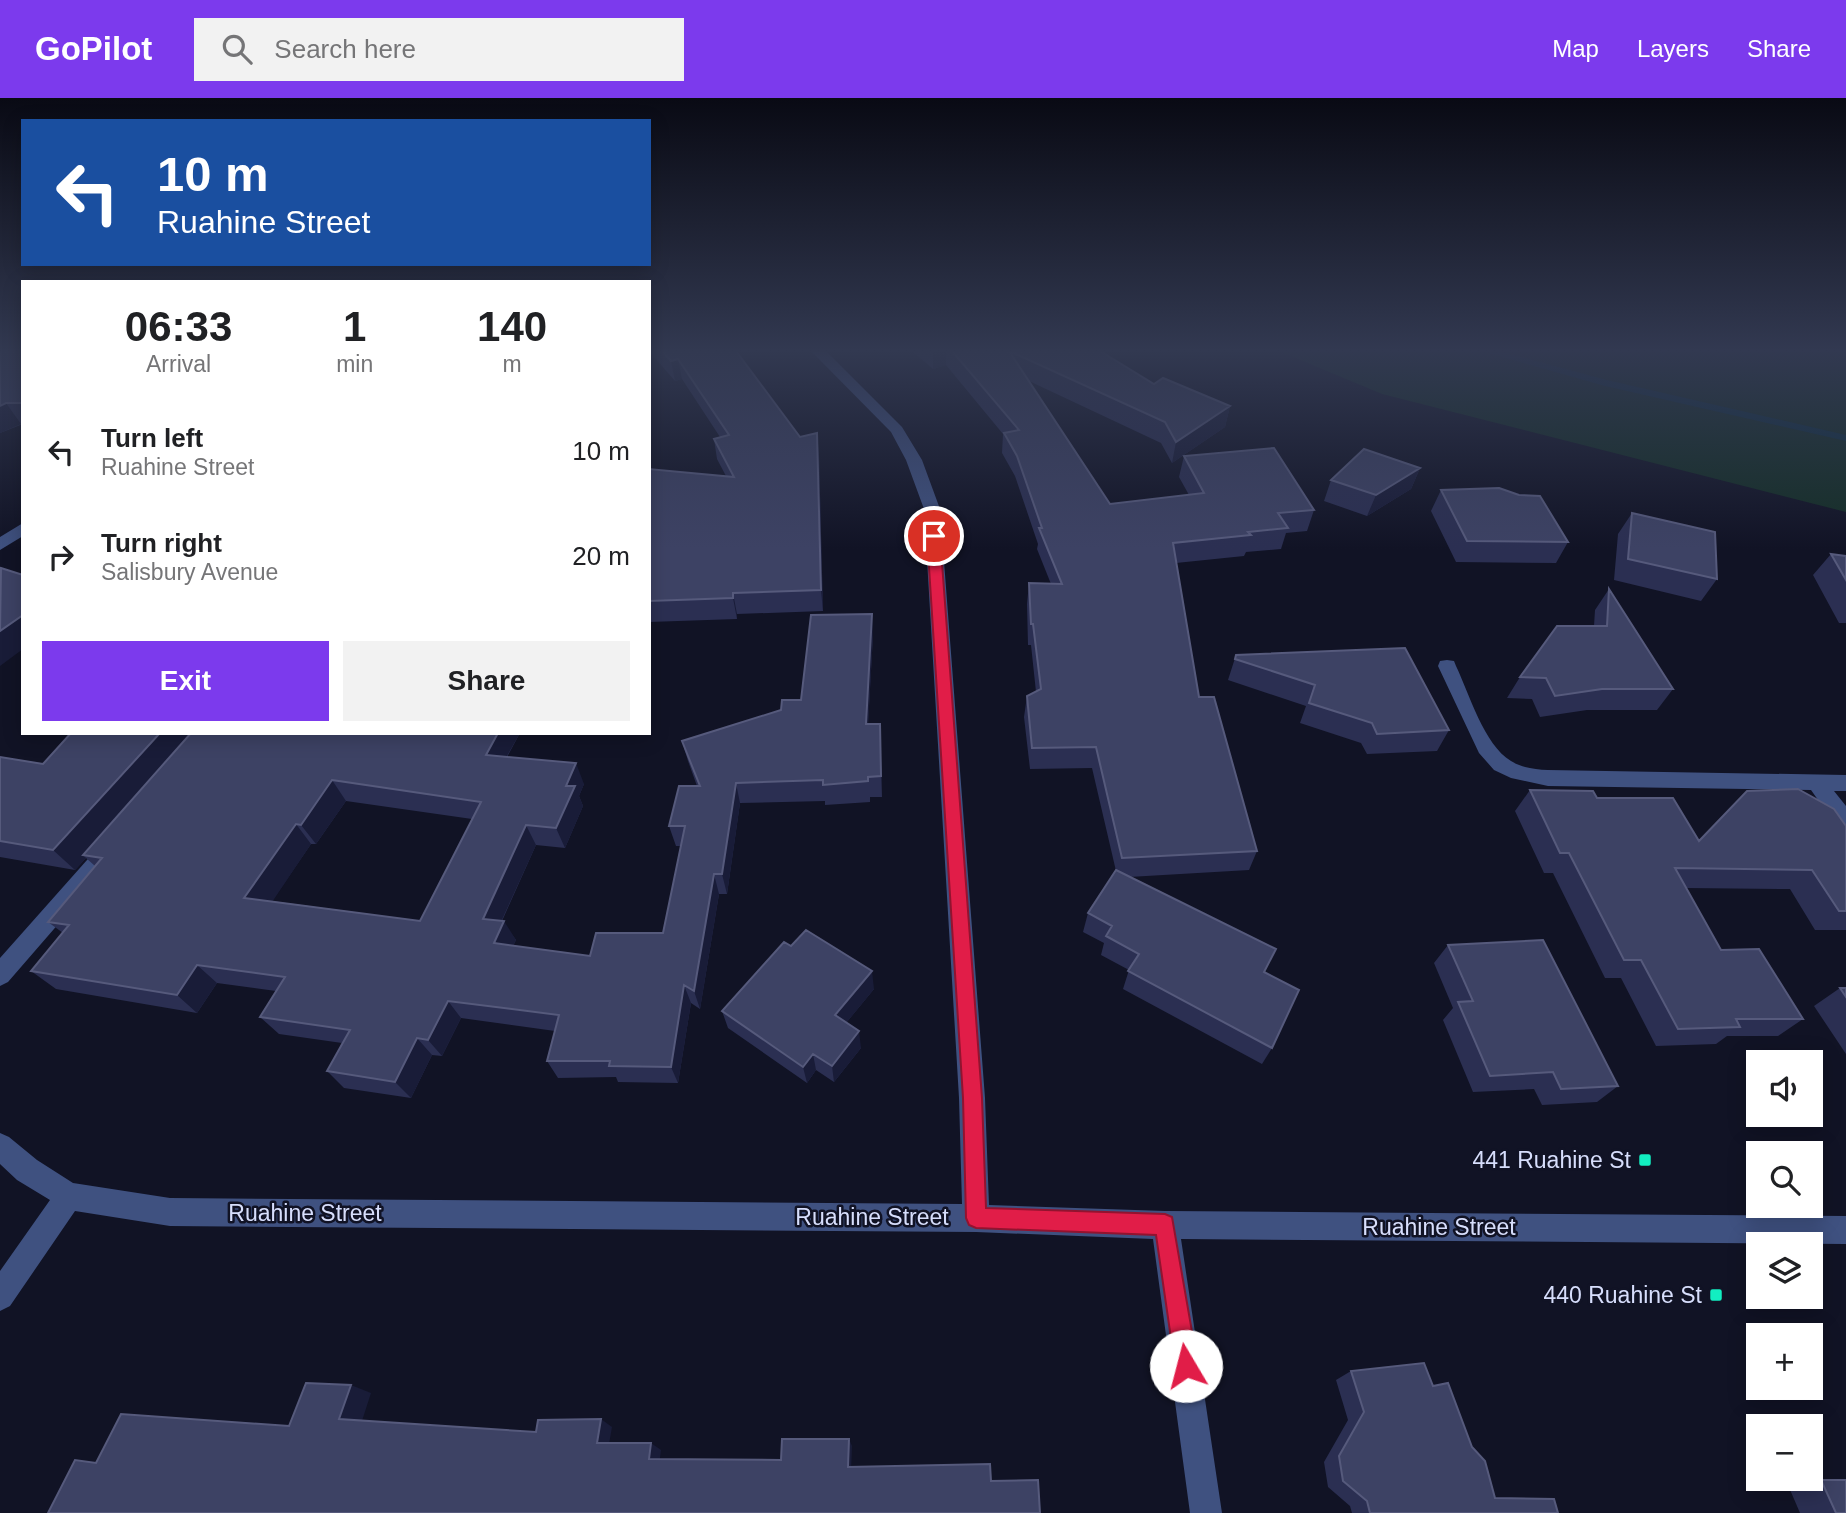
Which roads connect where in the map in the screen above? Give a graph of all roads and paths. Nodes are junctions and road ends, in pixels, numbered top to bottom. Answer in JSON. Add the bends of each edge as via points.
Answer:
{"nodes":[{"id":1,"x":884,"y":417,"type":"edge"},
{"id":2,"x":21,"y":529,"type":"edge"},
{"id":3,"x":0,"y":545,"type":"edge"},
{"id":4,"x":1447,"y":666,"type":"dead end"},
{"id":5,"x":1817,"y":783,"type":"junction"},
{"id":6,"x":1846,"y":783,"type":"edge"},
{"id":7,"x":1846,"y":822,"type":"edge"},
{"id":8,"x":129,"y":828,"type":"edge"},
{"id":9,"x":0,"y":975,"type":"edge"},
{"id":10,"x":0,"y":1146,"type":"edge"},
{"id":11,"x":69,"y":1196,"type":"junction"},
{"id":12,"x":976,"y":1218,"type":"junction"},
{"id":13,"x":1165,"y":1225,"type":"junction"},
{"id":14,"x":1846,"y":1230,"type":"edge"},
{"id":15,"x":0,"y":1296,"type":"edge"},
{"id":16,"x":1206,"y":1513,"type":"edge"}],
"edges":[{"from":1,"to":12,"type":"street","via":[[914,460],[932,509]]},
{"from":2,"to":3,"type":"street"},
{"from":4,"to":5,"type":"street","via":[[1487,751],[1499,764],[1520,774]]},
{"from":5,"to":6,"type":"street"},
{"from":5,"to":7,"type":"street"},
{"from":8,"to":9,"type":"street"},
{"from":10,"to":11,"type":"street","name":"Ruahine Street","via":[[27,1170]]},
{"from":11,"to":12,"type":"street","name":"Ruahine Street","via":[[170,1212]]},
{"from":11,"to":15,"type":"street"},
{"from":12,"to":13,"type":"street","name":"Ruahine Street"},
{"from":13,"to":14,"type":"street","name":"Ruahine Street"},
{"from":13,"to":16,"type":"street"}]}
